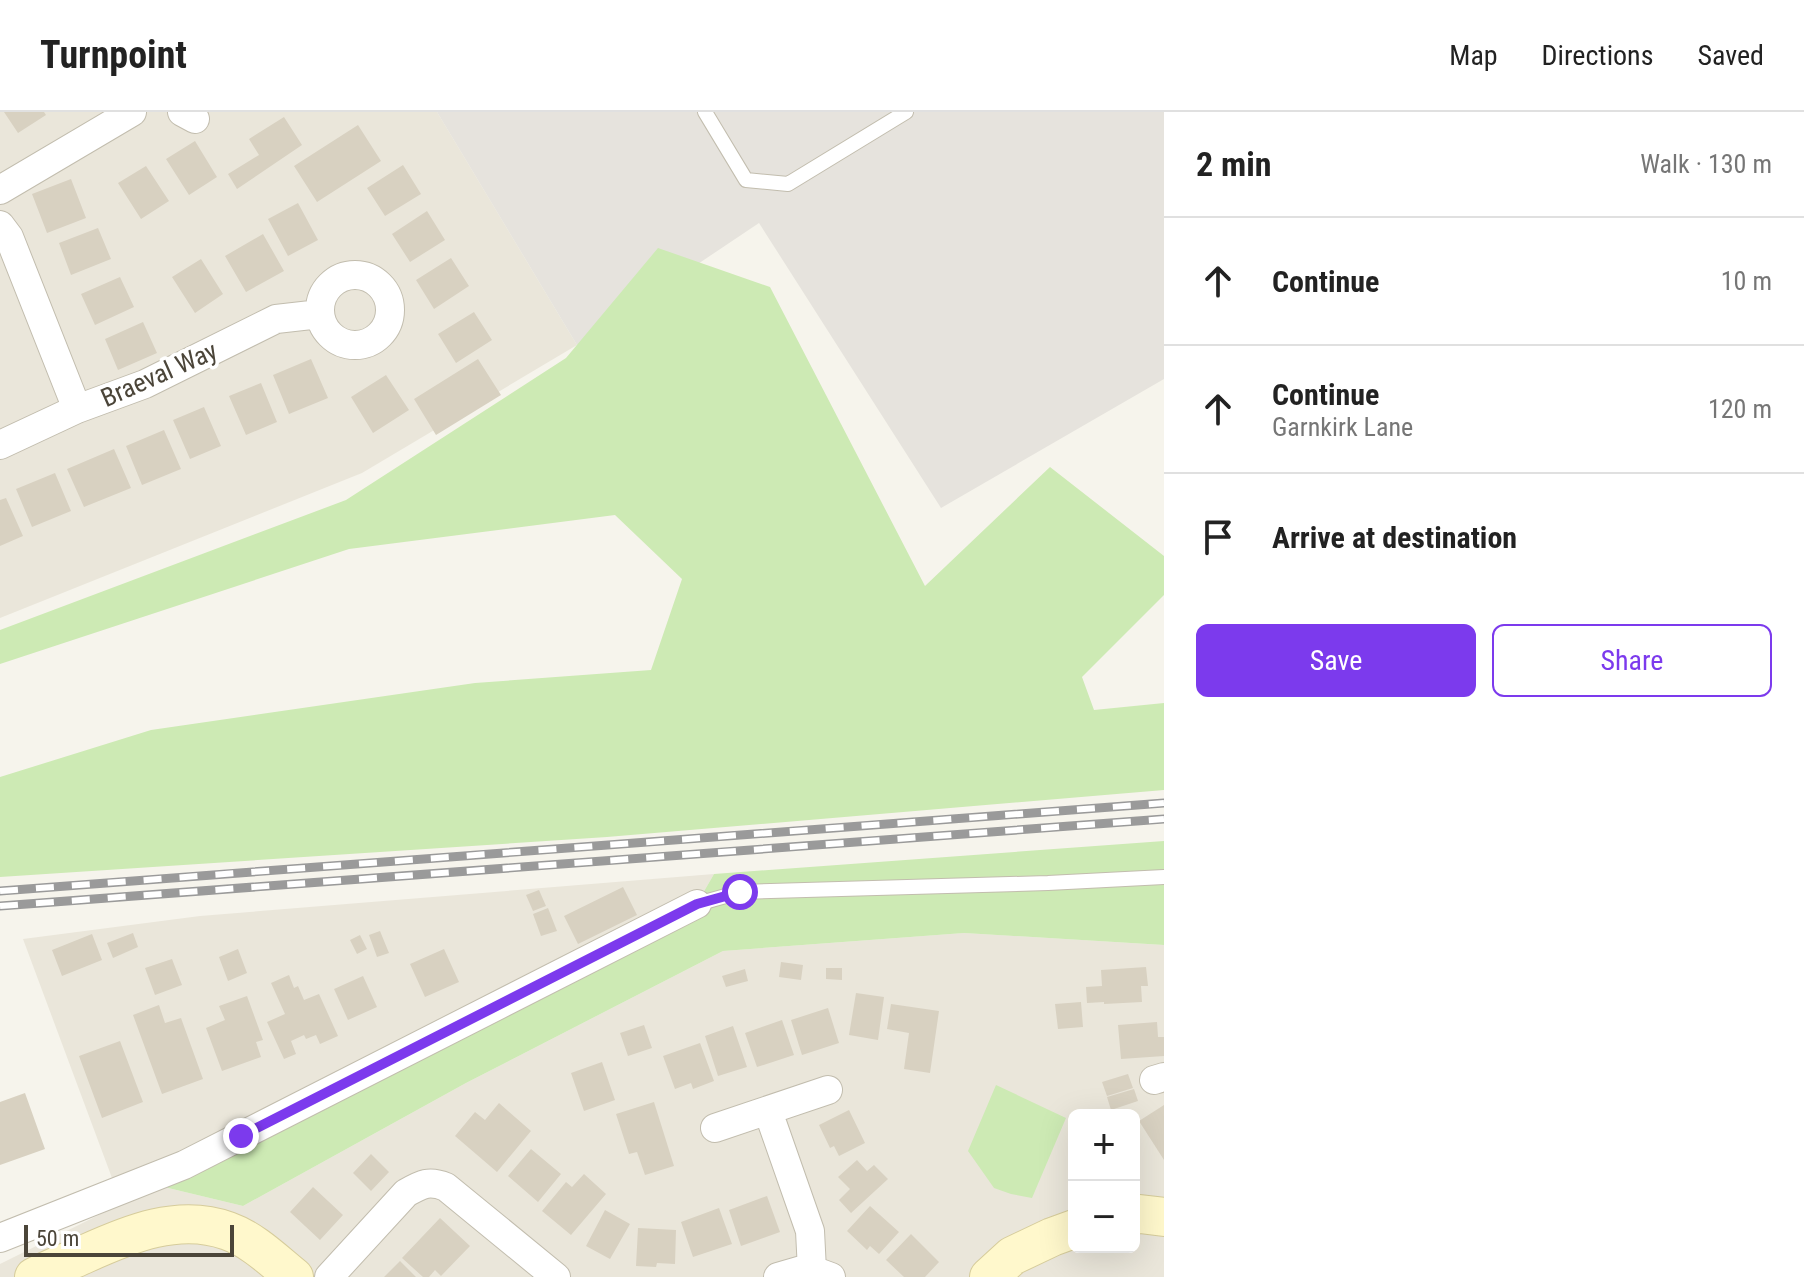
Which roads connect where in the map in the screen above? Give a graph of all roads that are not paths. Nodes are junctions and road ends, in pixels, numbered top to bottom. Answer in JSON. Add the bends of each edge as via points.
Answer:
{"nodes":[{"id":1,"x":132,"y":112,"type":"edge"},
{"id":2,"x":705,"y":112,"type":"edge"},
{"id":3,"x":906,"y":112,"type":"edge"},
{"id":4,"x":0,"y":190,"type":"edge"},
{"id":5,"x":0,"y":225,"type":"edge"},
{"id":6,"x":320,"y":314,"type":"dead end"},
{"id":7,"x":77,"y":409,"type":"junction"},
{"id":8,"x":0,"y":445,"type":"edge"},
{"id":9,"x":1164,"y":877,"type":"edge"},
{"id":10,"x":697,"y":904,"type":"joint"},
{"id":11,"x":828,"y":1090,"type":"dead end"},
{"id":12,"x":768,"y":1111,"type":"junction"},
{"id":13,"x":715,"y":1128,"type":"dead end"},
{"id":14,"x":1140,"y":1214,"type":"edge"},
{"id":15,"x":1164,"y":1217,"type":"edge"},
{"id":16,"x":1068,"y":1231,"type":"edge"},
{"id":17,"x":0,"y":1238,"type":"edge"},
{"id":18,"x":822,"y":1273,"type":"edge"},
{"id":19,"x":35,"y":1277,"type":"edge"},
{"id":20,"x":294,"y":1277,"type":"edge"},
{"id":21,"x":329,"y":1277,"type":"edge"},
{"id":22,"x":556,"y":1277,"type":"edge"},
{"id":23,"x":778,"y":1277,"type":"edge"},
{"id":24,"x":989,"y":1277,"type":"edge"}],
"edges":[{"from":1,"to":4,"type":"street"},
{"from":2,"to":3,"type":"lane","via":[[746,180],[788,184]]},
{"from":5,"to":7,"type":"street"},
{"from":6,"to":7,"type":"street","name":"Braeval Way","via":[[276,319],[145,384]]},
{"from":7,"to":8,"type":"street","name":"Braeval Way"},
{"from":9,"to":10,"type":"lane","via":[[740,892]]},
{"from":10,"to":17,"type":"street","via":[[184,1165]]},
{"from":11,"to":12,"type":"street"},
{"from":12,"to":13,"type":"street"},
{"from":12,"to":18,"type":"street"},
{"from":14,"to":15,"type":"street"},
{"from":16,"to":24,"type":"street","via":[[1012,1256]]},
{"from":18,"to":23,"type":"street","via":[[802,1270]]},
{"from":19,"to":20,"type":"street","via":[[123,1237],[193,1224],[254,1244]]},
{"from":21,"to":22,"type":"street","via":[[406,1193],[435,1182]]}]}
